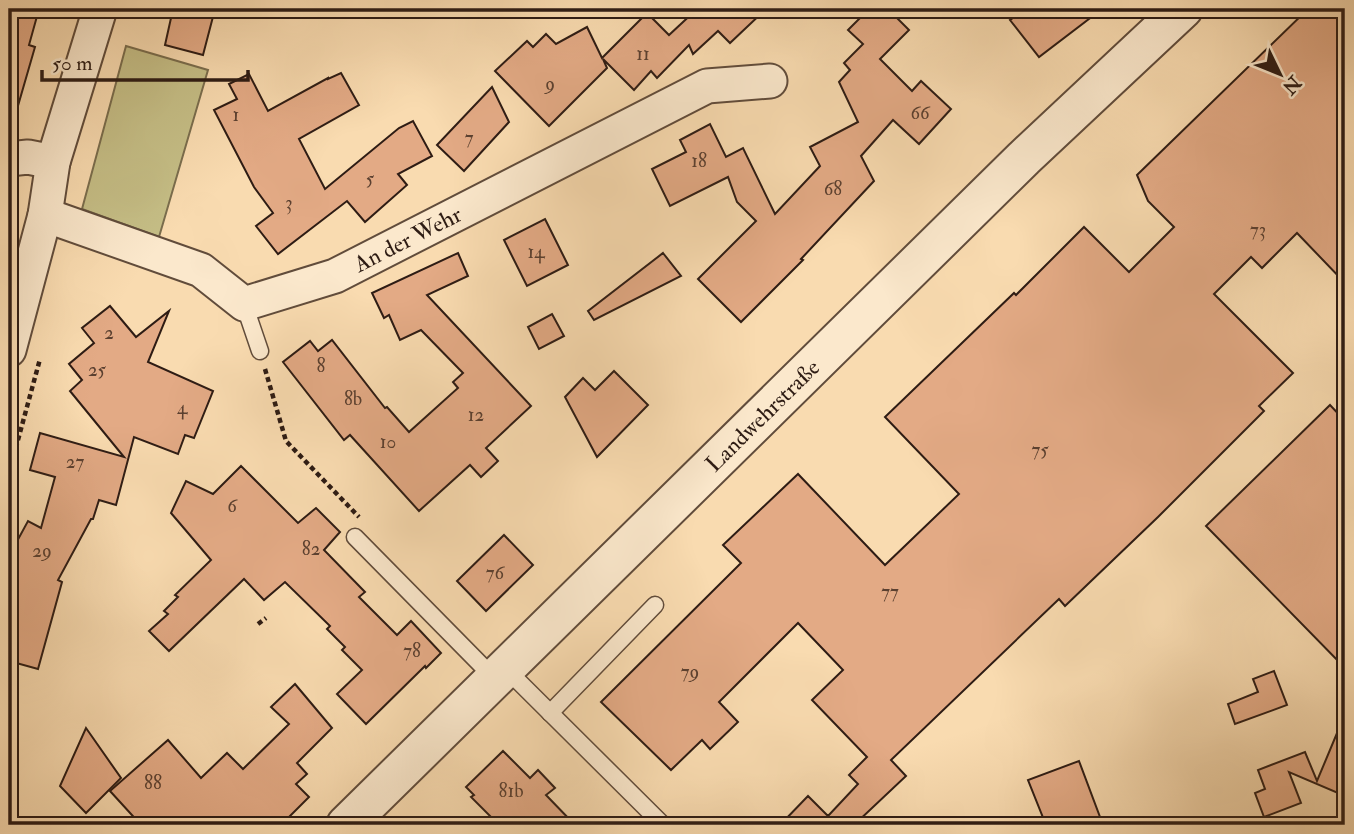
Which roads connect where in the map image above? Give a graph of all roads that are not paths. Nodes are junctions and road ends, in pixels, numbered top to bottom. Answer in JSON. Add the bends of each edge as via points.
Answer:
{"nodes":[{"id":1,"x":100,"y":9,"type":"edge"},
{"id":2,"x":1183,"y":9,"type":"edge"},
{"id":3,"x":770,"y":81,"type":"dead end"},
{"id":4,"x":9,"y":159,"type":"edge"},
{"id":5,"x":53,"y":162,"type":"junction"},
{"id":6,"x":45,"y":215,"type":"junction"},
{"id":7,"x":243,"y":304,"type":"junction"},
{"id":8,"x":9,"y":350,"type":"edge"},
{"id":9,"x":260,"y":351,"type":"dead end"},
{"id":10,"x":355,"y":537,"type":"dead end"},
{"id":11,"x":655,"y":605,"type":"dead end"},
{"id":12,"x":499,"y":673,"type":"junction"},
{"id":13,"x":550,"y":713,"type":"junction"},
{"id":14,"x":346,"y":825,"type":"edge"},
{"id":15,"x":663,"y":825,"type":"edge"}],
"edges":[{"from":1,"to":5,"type":"street"},
{"from":2,"to":12,"type":"street","name":"Landwehrstraße","via":[[1024,158]]},
{"from":3,"to":7,"type":"street","name":"An der Wehr","via":[[707,86],[335,276]]},
{"from":4,"to":5,"type":"street"},
{"from":5,"to":6,"type":"street"},
{"from":6,"to":7,"type":"street","via":[[201,270]]},
{"from":6,"to":8,"type":"street"},
{"from":7,"to":9,"type":"lane"},
{"from":10,"to":12,"type":"lane"},
{"from":11,"to":13,"type":"lane"},
{"from":12,"to":13,"type":"lane"},
{"from":12,"to":14,"type":"street","name":"Landwehrstraße"},
{"from":13,"to":15,"type":"lane"}]}
